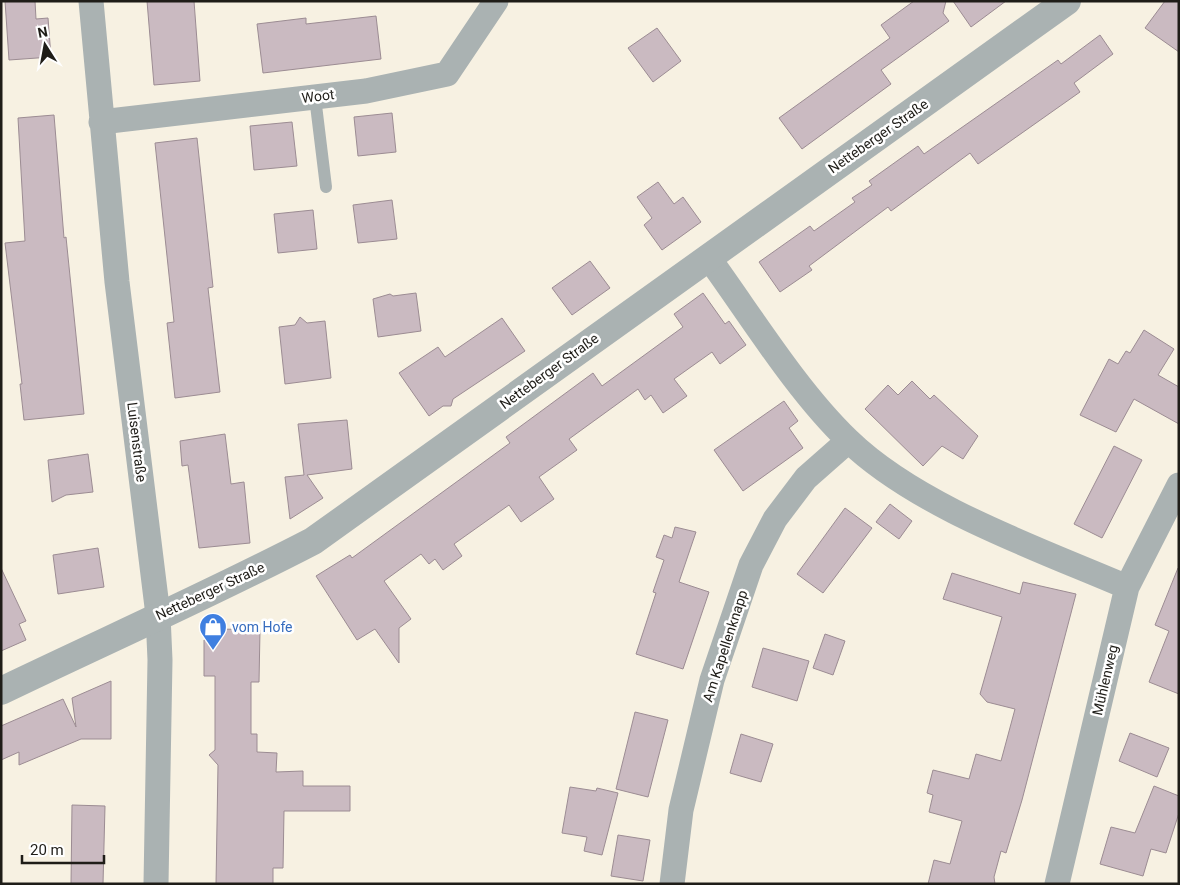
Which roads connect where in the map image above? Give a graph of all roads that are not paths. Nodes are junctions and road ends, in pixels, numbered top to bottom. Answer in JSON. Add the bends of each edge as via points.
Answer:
{"nodes":[{"id":1,"x":92,"y":1,"type":"edge"},
{"id":2,"x":496,"y":1,"type":"edge"},
{"id":3,"x":1067,"y":1,"type":"edge"},
{"id":4,"x":316,"y":96,"type":"junction"},
{"id":5,"x":101,"y":122,"type":"junction"},
{"id":6,"x":326,"y":187,"type":"dead end"},
{"id":7,"x":708,"y":257,"type":"junction"},
{"id":8,"x":848,"y":441,"type":"junction"},
{"id":9,"x":1179,"y":485,"type":"edge"},
{"id":10,"x":1171,"y":521,"type":"edge"},
{"id":11,"x":1127,"y":587,"type":"junction"},
{"id":12,"x":158,"y":615,"type":"junction"},
{"id":13,"x":1,"y":691,"type":"edge"},
{"id":14,"x":156,"y":884,"type":"edge"},
{"id":15,"x":672,"y":884,"type":"edge"},
{"id":16,"x":1057,"y":884,"type":"edge"}],
"edges":[{"from":1,"to":5,"type":"street","name":"Luisenstraße"},
{"from":2,"to":4,"type":"street","name":"Woot","via":[[447,74],[366,91]]},
{"from":3,"to":7,"type":"street","name":"Netteberger Straße"},
{"from":4,"to":5,"type":"street","name":"Woot"},
{"from":4,"to":6,"type":"lane"},
{"from":5,"to":12,"type":"street","name":"Luisenstraße"},
{"from":7,"to":8,"type":"street","via":[[814,404]]},
{"from":7,"to":12,"type":"street","name":"Netteberger Straße","via":[[313,541],[228,585]]},
{"from":8,"to":11,"type":"street","via":[[931,499]]},
{"from":8,"to":15,"type":"street","name":"Am Kapellenknapp","via":[[806,478],[775,519],[751,565],[712,680],[681,810]]},
{"from":9,"to":10,"type":"street","name":"Mühlenweg"},
{"from":10,"to":11,"type":"street","name":"Mühlenweg"},
{"from":11,"to":16,"type":"street","name":"Mühlenweg"},
{"from":12,"to":13,"type":"street","name":"Netteberger Straße"},
{"from":12,"to":14,"type":"street","name":"Luisenstraße"}]}
